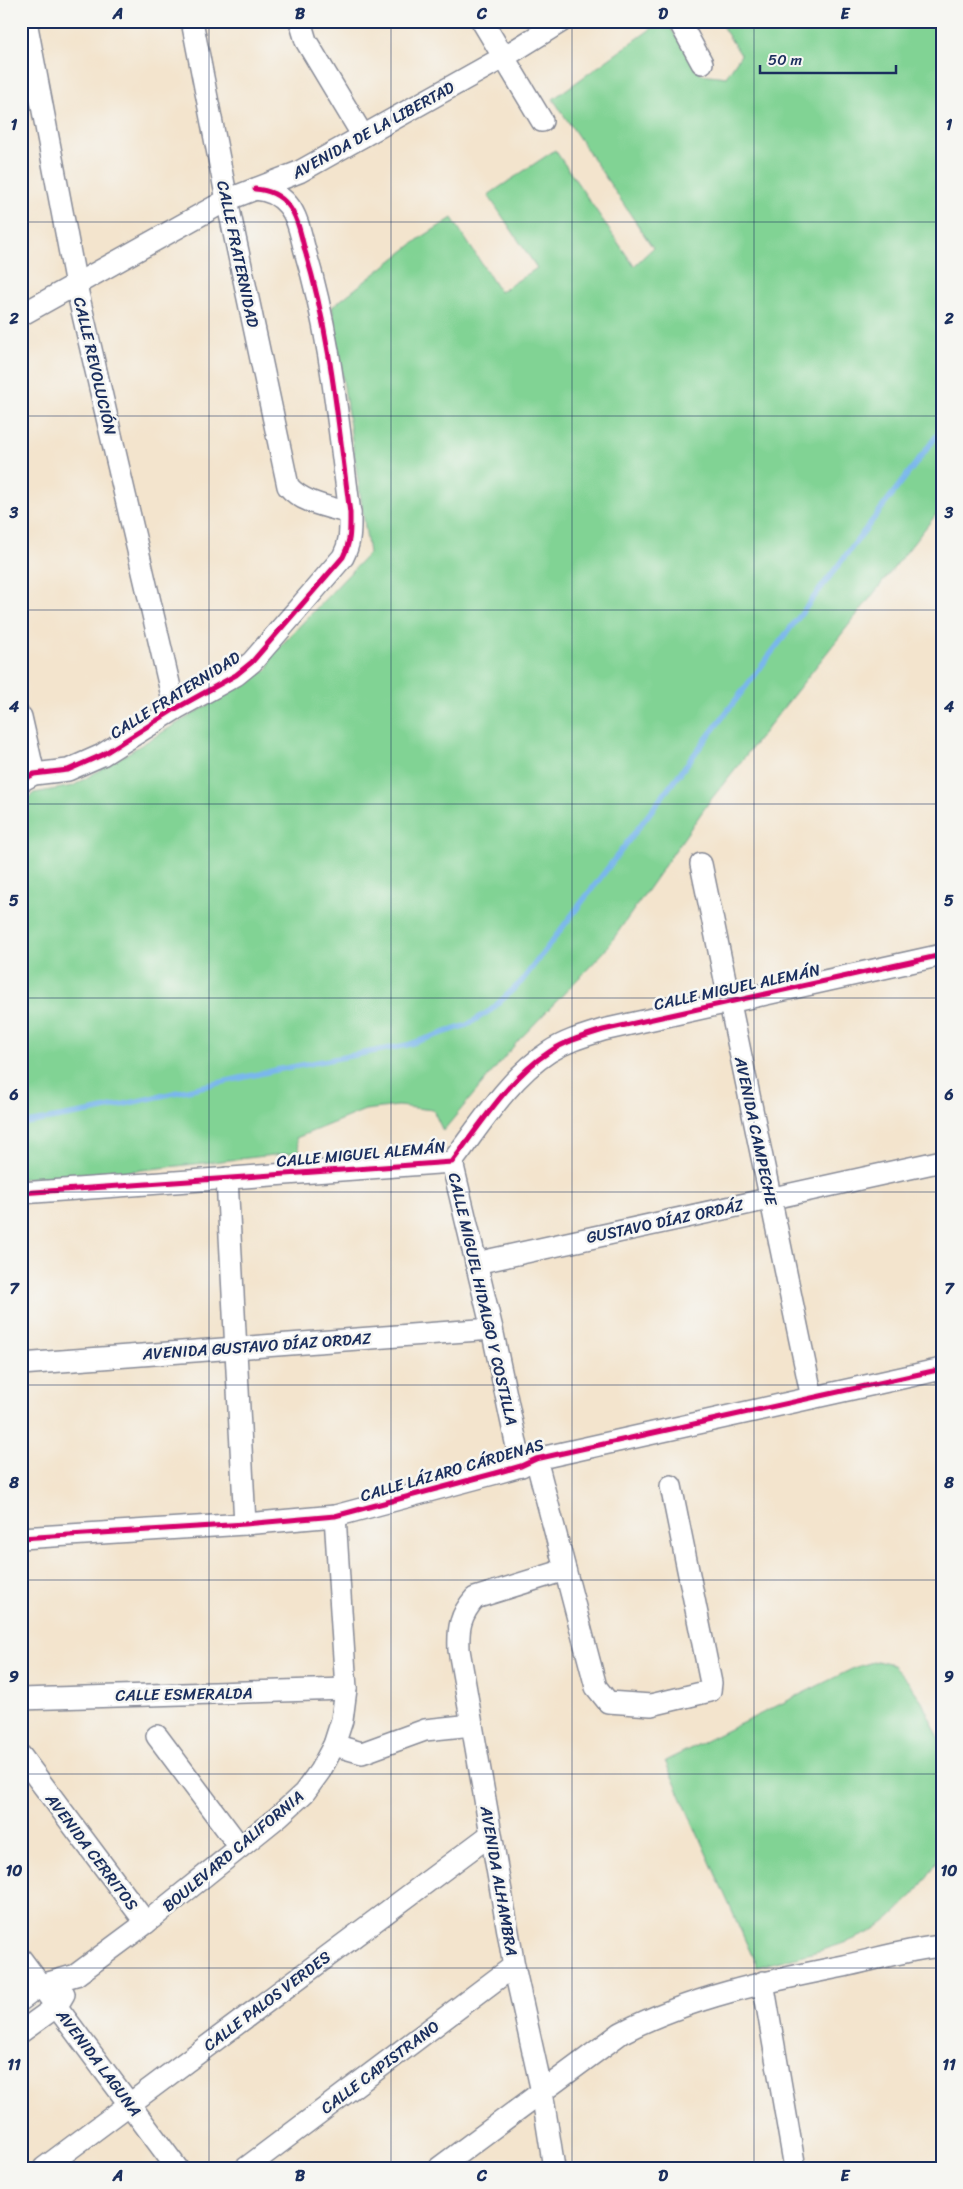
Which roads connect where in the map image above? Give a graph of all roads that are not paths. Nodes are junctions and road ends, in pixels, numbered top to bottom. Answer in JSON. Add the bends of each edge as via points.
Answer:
{"nodes":[{"id":1,"x":26,"y":21,"type":"edge"},
{"id":2,"x":192,"y":21,"type":"edge"},
{"id":3,"x":300,"y":21,"type":"edge"},
{"id":4,"x":482,"y":21,"type":"edge"},
{"id":5,"x":562,"y":21,"type":"edge"},
{"id":6,"x":679,"y":21,"type":"edge"},
{"id":7,"x":504,"y":58,"type":"junction"},
{"id":8,"x":702,"y":63,"type":"dead end"},
{"id":9,"x":542,"y":121,"type":"dead end"},
{"id":10,"x":363,"y":136,"type":"junction"},
{"id":11,"x":255,"y":189,"type":"junction"},
{"id":12,"x":227,"y":200,"type":"junction"},
{"id":13,"x":76,"y":285,"type":"junction"},
{"id":14,"x":21,"y":315,"type":"edge"},
{"id":15,"x":350,"y":513,"type":"junction"},
{"id":16,"x":175,"y":709,"type":"junction"},
{"id":17,"x":21,"y":717,"type":"edge"},
{"id":18,"x":28,"y":777,"type":"edge"},
{"id":19,"x":701,"y":864,"type":"dead end"},
{"id":20,"x":942,"y":955,"type":"edge"},
{"id":21,"x":729,"y":1002,"type":"junction"},
{"id":22,"x":942,"y":1161,"type":"edge"},
{"id":23,"x":452,"y":1162,"type":"junction"},
{"id":24,"x":227,"y":1178,"type":"junction"},
{"id":25,"x":21,"y":1193,"type":"edge"},
{"id":26,"x":770,"y":1198,"type":"junction"},
{"id":27,"x":476,"y":1262,"type":"junction"},
{"id":28,"x":492,"y":1329,"type":"junction"},
{"id":29,"x":236,"y":1348,"type":"junction"},
{"id":30,"x":21,"y":1364,"type":"edge"},
{"id":31,"x":942,"y":1369,"type":"edge"},
{"id":32,"x":812,"y":1398,"type":"junction"},
{"id":33,"x":528,"y":1462,"type":"junction"},
{"id":34,"x":671,"y":1486,"type":"dead end"},
{"id":35,"x":335,"y":1516,"type":"junction"},
{"id":36,"x":245,"y":1524,"type":"junction"},
{"id":37,"x":21,"y":1538,"type":"edge"},
{"id":38,"x":565,"y":1570,"type":"junction"},
{"id":39,"x":346,"y":1690,"type":"junction"},
{"id":40,"x":21,"y":1700,"type":"edge"},
{"id":41,"x":472,"y":1725,"type":"junction"},
{"id":42,"x":156,"y":1736,"type":"dead end"},
{"id":43,"x":334,"y":1746,"type":"junction"},
{"id":44,"x":21,"y":1756,"type":"edge"},
{"id":45,"x":490,"y":1835,"type":"junction"},
{"id":46,"x":240,"y":1847,"type":"junction"},
{"id":47,"x":146,"y":1923,"type":"junction"},
{"id":48,"x":942,"y":1946,"type":"edge"},
{"id":49,"x":21,"y":1959,"type":"edge"},
{"id":50,"x":514,"y":1966,"type":"junction"},
{"id":51,"x":76,"y":1975,"type":"junction"},
{"id":52,"x":764,"y":1982,"type":"junction"},
{"id":53,"x":41,"y":1985,"type":"junction"},
{"id":54,"x":21,"y":2000,"type":"edge"},
{"id":55,"x":57,"y":2006,"type":"junction"},
{"id":56,"x":21,"y":2032,"type":"edge"},
{"id":57,"x":542,"y":2092,"type":"junction"},
{"id":58,"x":129,"y":2103,"type":"junction"},
{"id":59,"x":44,"y":2168,"type":"edge"},
{"id":60,"x":177,"y":2168,"type":"edge"},
{"id":61,"x":246,"y":2168,"type":"edge"},
{"id":62,"x":439,"y":2168,"type":"edge"},
{"id":63,"x":554,"y":2168,"type":"edge"},
{"id":64,"x":795,"y":2168,"type":"edge"}],
"edges":[{"from":1,"to":13,"type":"street","name":"CALLE REVOLUCIÓN"},
{"from":2,"to":12,"type":"street","name":"CALLE FRATERNIDAD"},
{"from":3,"to":10,"type":"street","via":[[306,41]]},
{"from":4,"to":7,"type":"street"},
{"from":5,"to":7,"type":"street","name":"AVENIDA DE LA LIBERTAD"},
{"from":6,"to":8,"type":"street"},
{"from":7,"to":9,"type":"street"},
{"from":7,"to":10,"type":"street","name":"AVENIDA DE LA LIBERTAD"},
{"from":10,"to":11,"type":"street","name":"AVENIDA DE LA LIBERTAD","via":[[299,172]]},
{"from":11,"to":12,"type":"street","name":"AVENIDA DE LA LIBERTAD"},
{"from":11,"to":15,"type":"street","name":"CALLE FRATERNIDAD","via":[[266,190],[289,205],[314,278],[328,350]]},
{"from":12,"to":13,"type":"street","name":"AVENIDA DE LA LIBERTAD"},
{"from":12,"to":15,"type":"street","name":"CALLE FRATERNIDAD","via":[[288,486],[303,498]]},
{"from":13,"to":14,"type":"street","name":"AVENIDA DE LA LIBERTAD"},
{"from":13,"to":16,"type":"street","name":"CALLE REVOLUCIÓN"},
{"from":15,"to":16,"type":"street","name":"CALLE FRATERNIDAD","via":[[348,547],[343,557],[252,662],[236,675]]},
{"from":16,"to":18,"type":"street","name":"CALLE FRATERNIDAD","via":[[84,764]]},
{"from":17,"to":18,"type":"street"},
{"from":19,"to":21,"type":"street","name":"AVENIDA CAMPECHE"},
{"from":20,"to":21,"type":"street","name":"CALLE MIGUEL ALEMÁN"},
{"from":21,"to":23,"type":"street","name":"CALLE MIGUEL ALEMÁN","via":[[603,1030],[549,1052],[518,1077]]},
{"from":21,"to":26,"type":"street","name":"AVENIDA CAMPECHE"},
{"from":22,"to":26,"type":"street","name":"GUSTAVO DÍAZ ORDÁZ"},
{"from":23,"to":24,"type":"street","name":"CALLE MIGUEL ALEMÁN"},
{"from":23,"to":27,"type":"street","name":"CALLE MIGUEL HIDALGO Y COSTILLA"},
{"from":24,"to":25,"type":"street","name":"CALLE MIGUEL ALEMÁN"},
{"from":24,"to":29,"type":"street"},
{"from":26,"to":27,"type":"street","name":"GUSTAVO DÍAZ ORDÁZ"},
{"from":26,"to":32,"type":"street","name":"AVENIDA CAMPECHE"},
{"from":27,"to":28,"type":"street","name":"CALLE MIGUEL HIDALGO Y COSTILLA"},
{"from":28,"to":29,"type":"street","name":"AVENIDA GUSTAVO DÍAZ ORDAZ"},
{"from":28,"to":33,"type":"street","name":"CALLE MIGUEL HIDALGO Y COSTILLA"},
{"from":29,"to":30,"type":"street","name":"AVENIDA GUSTAVO DÍAZ ORDAZ"},
{"from":29,"to":36,"type":"street"},
{"from":31,"to":32,"type":"street","name":"CALLE LÁZARO CÁRDENAS"},
{"from":32,"to":33,"type":"street","name":"CALLE LÁZARO CÁRDENAS"},
{"from":33,"to":35,"type":"street","name":"CALLE LÁZARO CÁRDENAS"},
{"from":33,"to":38,"type":"street","name":"CALLE MIGUEL HIDALGO Y COSTILLA"},
{"from":34,"to":38,"type":"street","name":"CALLE MIGUEL HIDALGO Y COSTILLA","via":[[710,1691],[651,1705],[608,1702],[596,1687]]},
{"from":35,"to":36,"type":"street","name":"CALLE LÁZARO CÁRDENAS"},
{"from":35,"to":39,"type":"street","name":"BOULEVARD CALIFORNIA"},
{"from":36,"to":37,"type":"street","name":"CALLE LÁZARO CÁRDENAS"},
{"from":38,"to":41,"type":"street","name":"AVENIDA ALHAMBRA","via":[[475,1598],[466,1608],[458,1633]]},
{"from":39,"to":40,"type":"street","name":"CALLE ESMERALDA"},
{"from":39,"to":43,"type":"street","name":"BOULEVARD CALIFORNIA"},
{"from":41,"to":43,"type":"street","via":[[425,1730],[362,1753]]},
{"from":41,"to":45,"type":"street","name":"AVENIDA ALHAMBRA"},
{"from":42,"to":46,"type":"street"},
{"from":43,"to":46,"type":"street","name":"BOULEVARD CALIFORNIA","via":[[304,1793]]},
{"from":44,"to":47,"type":"street","name":"AVENIDA CERRITOS"},
{"from":45,"to":50,"type":"street","name":"AVENIDA ALHAMBRA"},
{"from":45,"to":58,"type":"street","name":"CALLE PALOS VERDES"},
{"from":46,"to":47,"type":"street","name":"BOULEVARD CALIFORNIA"},
{"from":47,"to":51,"type":"street","name":"BOULEVARD CALIFORNIA"},
{"from":48,"to":52,"type":"street"},
{"from":49,"to":53,"type":"street","name":"AVENIDA LAGUNA"},
{"from":50,"to":57,"type":"street","name":"AVENIDA ALHAMBRA"},
{"from":50,"to":61,"type":"street","name":"CALLE CAPISTRANO"},
{"from":51,"to":53,"type":"street","name":"BOULEVARD CALIFORNIA"},
{"from":51,"to":55,"type":"street","name":"BOULEVARD CALIFORNIA"},
{"from":52,"to":57,"type":"street","via":[[645,2020],[621,2033]]},
{"from":52,"to":64,"type":"street"},
{"from":53,"to":54,"type":"street","name":"BOULEVARD CALIFORNIA"},
{"from":53,"to":55,"type":"street","name":"AVENIDA LAGUNA"},
{"from":55,"to":56,"type":"street","name":"BOULEVARD CALIFORNIA"},
{"from":55,"to":58,"type":"street","name":"AVENIDA LAGUNA"},
{"from":57,"to":62,"type":"street"},
{"from":57,"to":63,"type":"street","name":"AVENIDA ALHAMBRA"},
{"from":58,"to":59,"type":"street","name":"CALLE PALOS VERDES"},
{"from":58,"to":60,"type":"street","name":"AVENIDA LAGUNA"}]}
